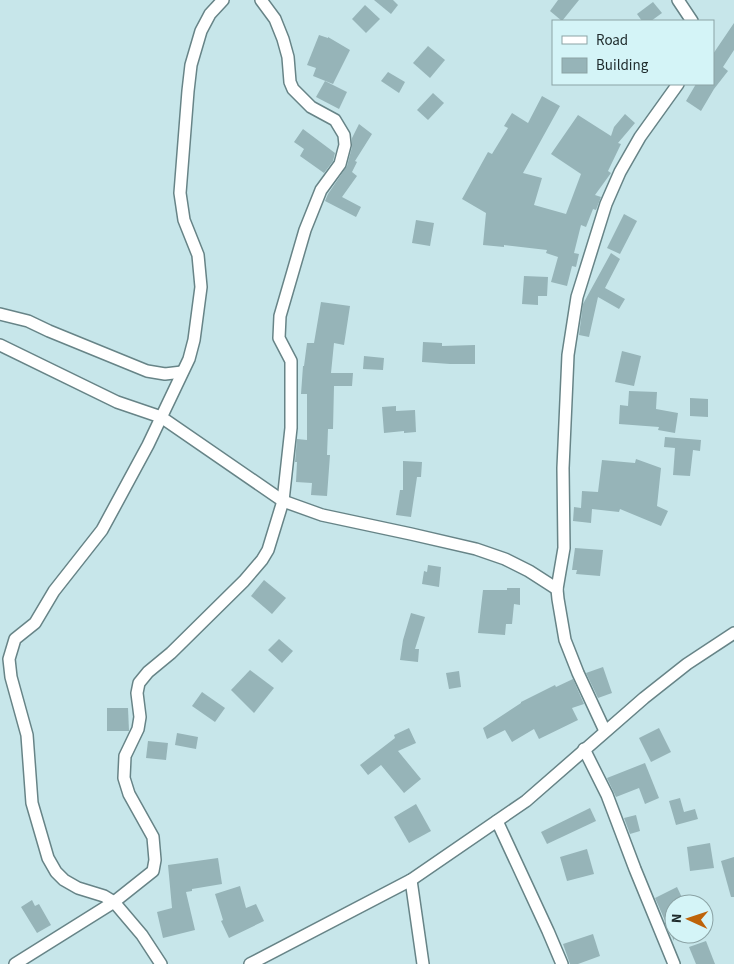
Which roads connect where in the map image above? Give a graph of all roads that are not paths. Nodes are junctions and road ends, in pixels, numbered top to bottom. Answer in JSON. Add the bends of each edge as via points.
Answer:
{"nodes":[{"id":1,"x":223,"y":0,"type":"edge"},
{"id":2,"x":261,"y":0,"type":"edge"},
{"id":3,"x":678,"y":0,"type":"edge"},
{"id":4,"x":691,"y":20,"type":"edge"},
{"id":5,"x":677,"y":85,"type":"edge"},
{"id":6,"x":0,"y":314,"type":"edge"},
{"id":7,"x":0,"y":345,"type":"edge"},
{"id":8,"x":182,"y":372,"type":"junction"},
{"id":9,"x":161,"y":417,"type":"junction"},
{"id":10,"x":283,"y":501,"type":"junction"},
{"id":11,"x":557,"y":589,"type":"junction"},
{"id":12,"x":734,"y":633,"type":"edge"},
{"id":13,"x":605,"y":731,"type":"junction"},
{"id":14,"x":584,"y":749,"type":"junction"},
{"id":15,"x":497,"y":820,"type":"junction"},
{"id":16,"x":411,"y":880,"type":"junction"},
{"id":17,"x":114,"y":902,"type":"junction"},
{"id":18,"x":15,"y":964,"type":"edge"},
{"id":19,"x":161,"y":964,"type":"edge"},
{"id":20,"x":250,"y":964,"type":"edge"},
{"id":21,"x":423,"y":964,"type":"edge"},
{"id":22,"x":562,"y":964,"type":"edge"},
{"id":23,"x":674,"y":964,"type":"edge"}],
"edges":[{"from":1,"to":8,"type":"street","via":[[201,31],[191,65],[188,91],[180,194],[184,220],[198,255],[201,287],[192,349]]},
{"from":2,"to":10,"type":"street","via":[[275,19],[283,39],[293,89],[311,107],[335,120],[344,135],[345,145],[340,164],[322,190],[305,230],[280,316],[280,341],[291,361],[291,428]]},
{"from":3,"to":4,"type":"street"},
{"from":5,"to":11,"type":"street","via":[[640,137],[620,172],[606,204],[577,297],[568,355],[563,468],[564,548]]},
{"from":6,"to":8,"type":"street","via":[[28,321],[147,371]]},
{"from":7,"to":9,"type":"street","via":[[117,402]]},
{"from":8,"to":9,"type":"street"},
{"from":9,"to":10,"type":"street"},
{"from":9,"to":17,"type":"street","via":[[102,530],[54,592],[36,623],[15,639],[9,659],[27,735],[32,802],[48,858],[64,880]]},
{"from":10,"to":11,"type":"street","via":[[322,515],[484,552],[529,571]]},
{"from":10,"to":17,"type":"street","via":[[268,550],[258,565],[139,683],[140,717],[125,756],[124,778],[129,794],[153,836],[154,870]]},
{"from":11,"to":13,"type":"street","via":[[565,640]]},
{"from":12,"to":13,"type":"street","via":[[687,664]]},
{"from":13,"to":14,"type":"street"},
{"from":14,"to":15,"type":"street","via":[[526,801]]},
{"from":14,"to":23,"type":"street","via":[[607,795]]},
{"from":15,"to":16,"type":"street"},
{"from":15,"to":22,"type":"street"},
{"from":16,"to":20,"type":"street"},
{"from":16,"to":21,"type":"street"},
{"from":17,"to":18,"type":"street"},
{"from":17,"to":19,"type":"street"}]}
